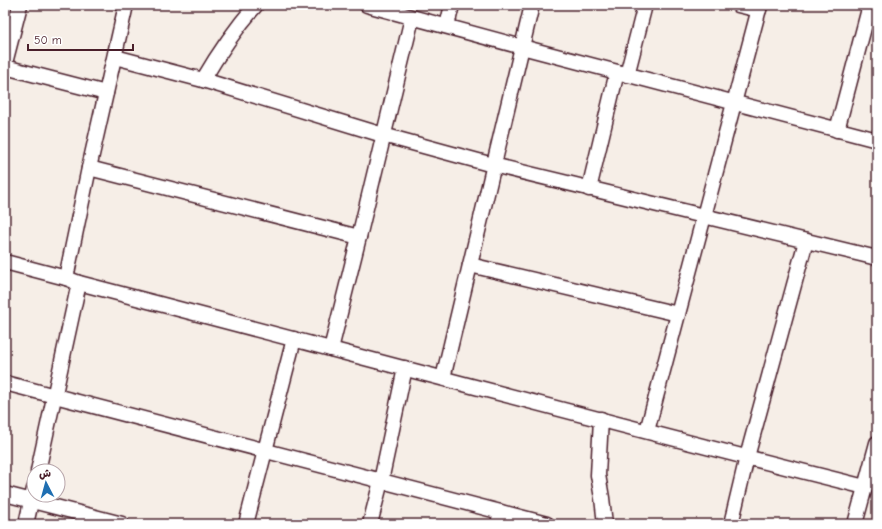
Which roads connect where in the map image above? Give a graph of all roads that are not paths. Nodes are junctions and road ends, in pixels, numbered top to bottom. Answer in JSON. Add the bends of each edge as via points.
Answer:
{"nodes":[{"id":1,"x":20,"y":5,"type":"edge"},
{"id":2,"x":126,"y":5,"type":"edge"},
{"id":3,"x":256,"y":5,"type":"edge"},
{"id":4,"x":367,"y":5,"type":"edge"},
{"id":5,"x":452,"y":5,"type":"edge"},
{"id":6,"x":532,"y":5,"type":"edge"},
{"id":7,"x":645,"y":5,"type":"edge"},
{"id":8,"x":738,"y":5,"type":"edge"},
{"id":9,"x":870,"y":5,"type":"edge"},
{"id":10,"x":760,"y":8,"type":"edge"},
{"id":11,"x":412,"y":18,"type":"junction"},
{"id":12,"x":448,"y":26,"type":"junction"},
{"id":13,"x":522,"y":47,"type":"junction"},
{"id":14,"x":115,"y":57,"type":"junction"},
{"id":15,"x":5,"y":63,"type":"edge"},
{"id":16,"x":5,"y":67,"type":"edge"},
{"id":17,"x":622,"y":74,"type":"junction"},
{"id":18,"x":203,"y":80,"type":"junction"},
{"id":19,"x":106,"y":93,"type":"junction"},
{"id":20,"x":734,"y":103,"type":"junction"},
{"id":21,"x":838,"y":130,"type":"junction"},
{"id":22,"x":383,"y":134,"type":"junction"},
{"id":23,"x":877,"y":140,"type":"edge"},
{"id":24,"x":493,"y":166,"type":"junction"},
{"id":25,"x":89,"y":168,"type":"junction"},
{"id":26,"x":589,"y":188,"type":"junction"},
{"id":27,"x":704,"y":216,"type":"junction"},
{"id":28,"x":359,"y":237,"type":"junction"},
{"id":29,"x":806,"y":240,"type":"junction"},
{"id":30,"x":877,"y":258,"type":"edge"},
{"id":31,"x":5,"y":262,"type":"edge"},
{"id":32,"x":470,"y":265,"type":"junction"},
{"id":33,"x":73,"y":280,"type":"junction"},
{"id":34,"x":678,"y":314,"type":"junction"},
{"id":35,"x":294,"y":339,"type":"junction"},
{"id":36,"x":330,"y":349,"type":"junction"},
{"id":37,"x":405,"y":368,"type":"junction"},
{"id":38,"x":443,"y":378,"type":"junction"},
{"id":39,"x":5,"y":383,"type":"edge"},
{"id":40,"x":54,"y":396,"type":"junction"},
{"id":41,"x":601,"y":419,"type":"junction"},
{"id":42,"x":647,"y":431,"type":"junction"},
{"id":43,"x":877,"y":443,"type":"edge"},
{"id":44,"x":265,"y":450,"type":"junction"},
{"id":45,"x":747,"y":457,"type":"junction"},
{"id":46,"x":40,"y":463,"type":"edge"},
{"id":47,"x":381,"y":481,"type":"junction"},
{"id":48,"x":865,"y":487,"type":"junction"},
{"id":49,"x":5,"y":494,"type":"edge"},
{"id":50,"x":26,"y":495,"type":"edge"},
{"id":51,"x":31,"y":503,"type":"edge"},
{"id":52,"x":58,"y":503,"type":"edge"},
{"id":53,"x":499,"y":518,"type":"edge"},
{"id":54,"x":26,"y":524,"type":"edge"},
{"id":55,"x":122,"y":524,"type":"edge"},
{"id":56,"x":246,"y":524,"type":"edge"},
{"id":57,"x":370,"y":524,"type":"edge"},
{"id":58,"x":548,"y":524,"type":"edge"},
{"id":59,"x":604,"y":524,"type":"edge"},
{"id":60,"x":731,"y":524,"type":"edge"},
{"id":61,"x":855,"y":524,"type":"edge"}],
"edges":[{"from":1,"to":15,"type":"street"},
{"from":2,"to":14,"type":"street"},
{"from":3,"to":18,"type":"street","via":[[215,59]]},
{"from":4,"to":11,"type":"street"},
{"from":5,"to":12,"type":"street"},
{"from":6,"to":13,"type":"street"},
{"from":7,"to":17,"type":"street"},
{"from":8,"to":10,"type":"street"},
{"from":9,"to":21,"type":"street"},
{"from":10,"to":20,"type":"street"},
{"from":11,"to":12,"type":"street"},
{"from":11,"to":22,"type":"street"},
{"from":12,"to":13,"type":"street"},
{"from":13,"to":17,"type":"street"},
{"from":13,"to":24,"type":"street"},
{"from":14,"to":18,"type":"street"},
{"from":14,"to":19,"type":"street"},
{"from":16,"to":19,"type":"street"},
{"from":17,"to":20,"type":"street"},
{"from":17,"to":26,"type":"street"},
{"from":18,"to":22,"type":"street"},
{"from":19,"to":25,"type":"street"},
{"from":20,"to":21,"type":"street"},
{"from":20,"to":27,"type":"street"},
{"from":21,"to":23,"type":"street"},
{"from":22,"to":24,"type":"street"},
{"from":22,"to":28,"type":"street"},
{"from":24,"to":26,"type":"street"},
{"from":24,"to":32,"type":"street"},
{"from":25,"to":28,"type":"street"},
{"from":25,"to":33,"type":"street"},
{"from":26,"to":27,"type":"street"},
{"from":27,"to":29,"type":"street"},
{"from":27,"to":34,"type":"street"},
{"from":28,"to":36,"type":"street"},
{"from":29,"to":30,"type":"street"},
{"from":29,"to":45,"type":"street"},
{"from":31,"to":33,"type":"street"},
{"from":32,"to":34,"type":"street"},
{"from":32,"to":38,"type":"street"},
{"from":33,"to":35,"type":"street"},
{"from":33,"to":40,"type":"street"},
{"from":34,"to":42,"type":"street"},
{"from":35,"to":36,"type":"street"},
{"from":35,"to":44,"type":"street"},
{"from":36,"to":37,"type":"street"},
{"from":37,"to":38,"type":"street"},
{"from":37,"to":47,"type":"street"},
{"from":38,"to":41,"type":"street"},
{"from":39,"to":40,"type":"street"},
{"from":40,"to":44,"type":"street"},
{"from":40,"to":46,"type":"street"},
{"from":41,"to":42,"type":"street"},
{"from":41,"to":59,"type":"street","via":[[598,475]]},
{"from":42,"to":45,"type":"street"},
{"from":43,"to":48,"type":"street"},
{"from":44,"to":47,"type":"street"},
{"from":44,"to":56,"type":"street"},
{"from":45,"to":48,"type":"street"},
{"from":45,"to":60,"type":"street"},
{"from":47,"to":53,"type":"street"},
{"from":47,"to":57,"type":"street"},
{"from":48,"to":61,"type":"street"},
{"from":49,"to":50,"type":"street"},
{"from":51,"to":54,"type":"street"},
{"from":52,"to":55,"type":"street"},
{"from":53,"to":58,"type":"street"}]}
